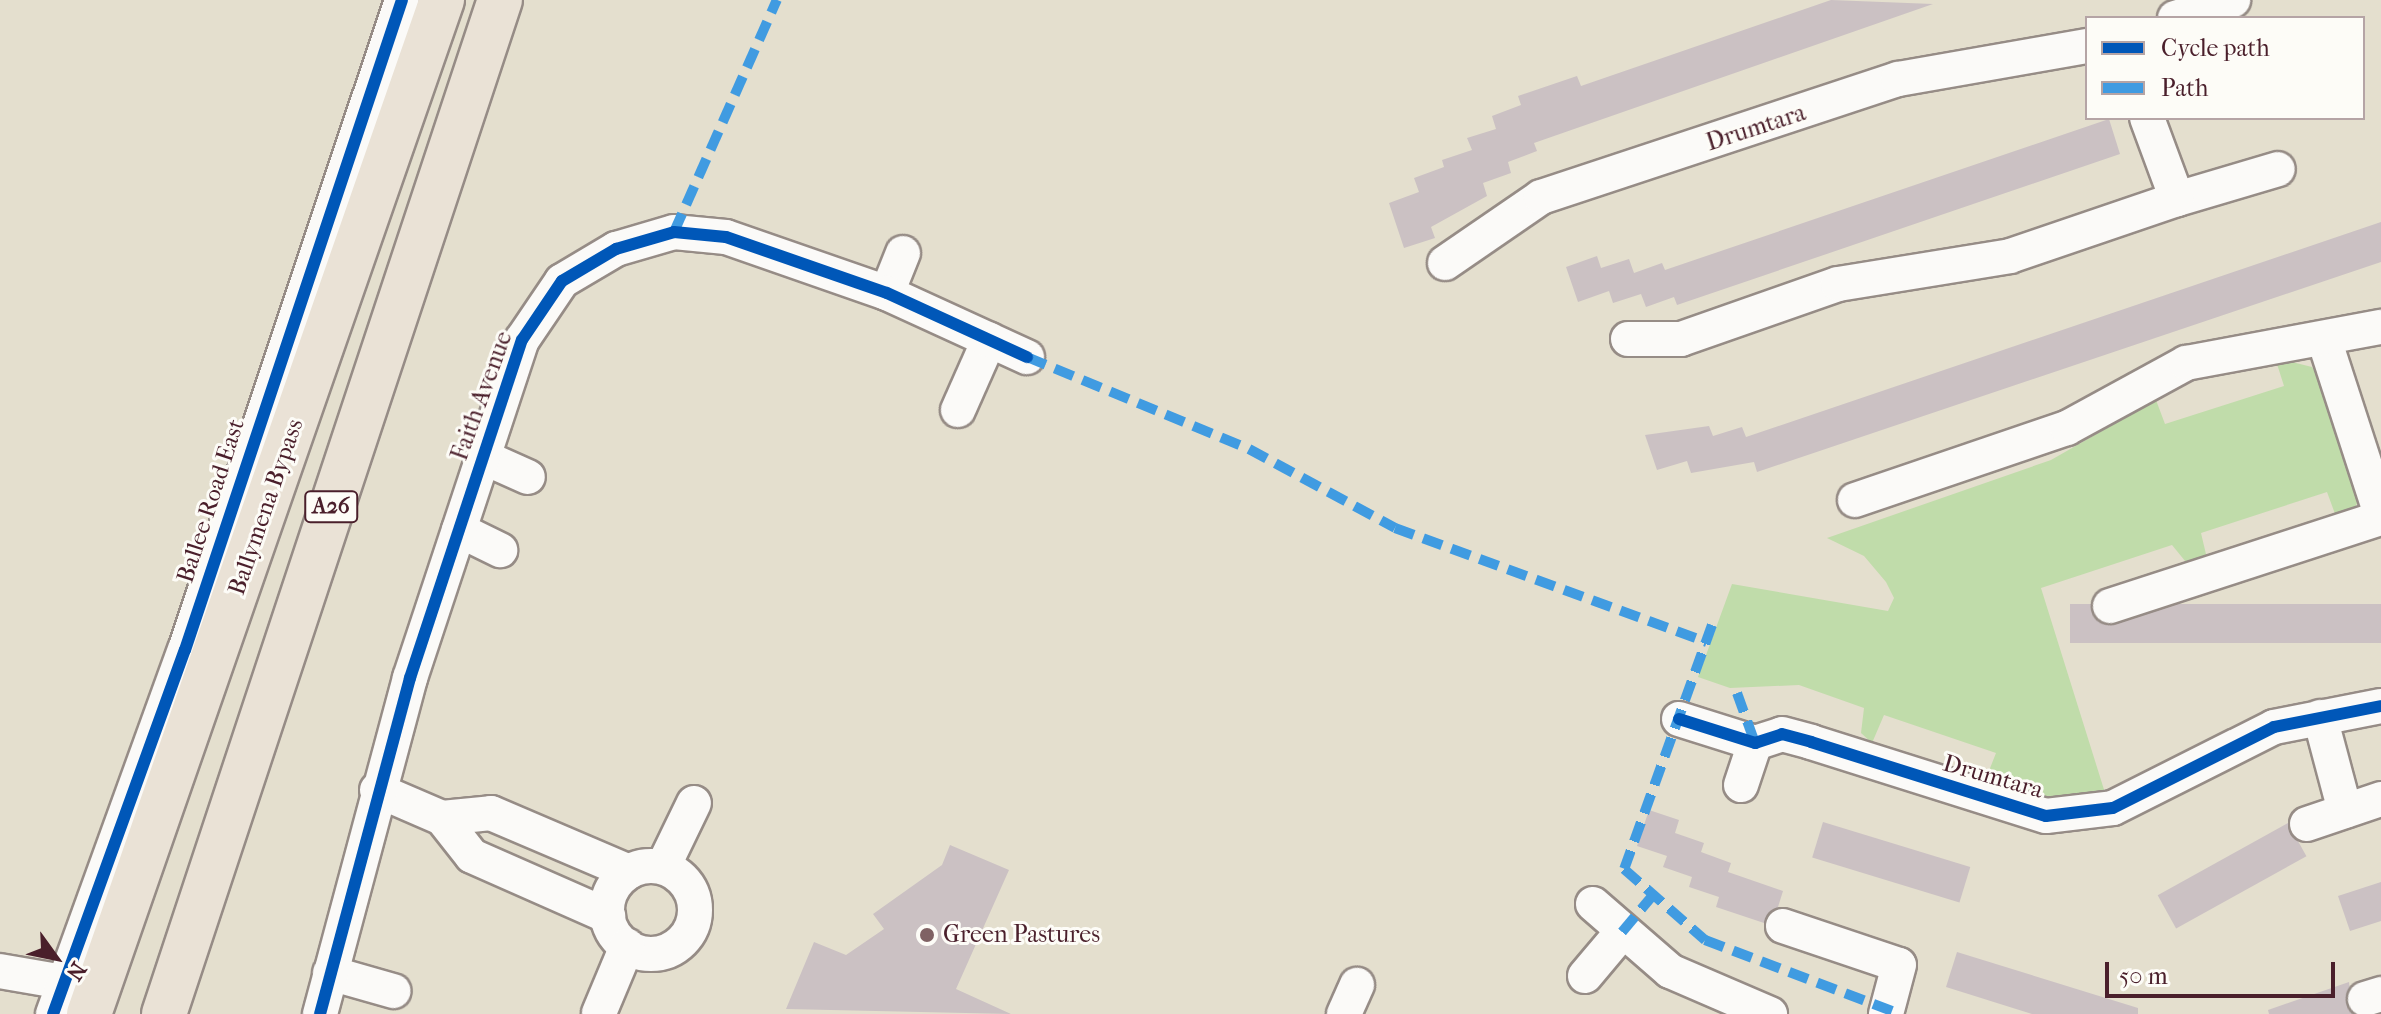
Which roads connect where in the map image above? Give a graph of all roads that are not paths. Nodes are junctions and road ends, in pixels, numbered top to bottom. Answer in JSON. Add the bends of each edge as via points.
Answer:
{"nodes":[{"id":1,"x":402,"y":0,"type":"edge"},
{"id":2,"x":442,"y":0,"type":"edge"},
{"id":3,"x":500,"y":0,"type":"edge"},
{"id":4,"x":2233,"y":0,"type":"edge"},
{"id":5,"x":2181,"y":16,"type":"edge"},
{"id":6,"x":2085,"y":46,"type":"edge"},
{"id":7,"x":2148,"y":120,"type":"edge"},
{"id":8,"x":2278,"y":169,"type":"dead end"},
{"id":9,"x":2177,"y":199,"type":"junction"},
{"id":10,"x":903,"y":253,"type":"dead end"},
{"id":11,"x":1445,"y":263,"type":"dead end"},
{"id":12,"x":887,"y":293,"type":"junction"},
{"id":13,"x":2381,"y":327,"type":"edge"},
{"id":14,"x":1628,"y":339,"type":"dead end"},
{"id":15,"x":2324,"y":339,"type":"junction"},
{"id":16,"x":989,"y":340,"type":"junction"},
{"id":17,"x":1027,"y":357,"type":"dead end"},
{"id":18,"x":958,"y":410,"type":"dead end"},
{"id":19,"x":483,"y":457,"type":"junction"},
{"id":20,"x":528,"y":477,"type":"dead end"},
{"id":21,"x":1855,"y":500,"type":"dead end"},
{"id":22,"x":2381,"y":516,"type":"edge"},
{"id":23,"x":459,"y":530,"type":"junction"},
{"id":24,"x":500,"y":550,"type":"dead end"},
{"id":25,"x":2110,"y":606,"type":"dead end"},
{"id":26,"x":2381,"y":706,"type":"edge"},
{"id":27,"x":2320,"y":717,"type":"junction"},
{"id":28,"x":1679,"y":719,"type":"dead end"},
{"id":29,"x":1755,"y":743,"type":"junction"},
{"id":30,"x":1741,"y":785,"type":"dead end"},
{"id":31,"x":377,"y":790,"type":"junction"},
{"id":32,"x":2381,"y":799,"type":"edge"},
{"id":33,"x":694,"y":803,"type":"dead end"},
{"id":34,"x":2345,"y":811,"type":"junction"},
{"id":35,"x":442,"y":818,"type":"junction"},
{"id":36,"x":2307,"y":824,"type":"dead end"},
{"id":37,"x":663,"y":867,"type":"junction"},
{"id":38,"x":629,"y":872,"type":"junction"},
{"id":39,"x":1593,"y":904,"type":"dead end"},
{"id":40,"x":608,"y":916,"type":"junction"},
{"id":41,"x":1783,"y":926,"type":"dead end"},
{"id":42,"x":1622,"y":932,"type":"junction"},
{"id":43,"x":627,"y":946,"type":"junction"},
{"id":44,"x":0,"y":971,"type":"edge"},
{"id":45,"x":330,"y":973,"type":"junction"},
{"id":46,"x":1585,"y":976,"type":"dead end"},
{"id":47,"x":393,"y":991,"type":"dead end"},
{"id":48,"x":76,"y":998,"type":"edge"},
{"id":49,"x":599,"y":1013,"type":"edge"},
{"id":50,"x":53,"y":1014,"type":"edge"},
{"id":51,"x":164,"y":1014,"type":"edge"},
{"id":52,"x":320,"y":1014,"type":"edge"},
{"id":53,"x":1770,"y":1014,"type":"edge"},
{"id":54,"x":1886,"y":1014,"type":"edge"}],
"edges":[{"from":1,"to":48,"type":"street","name":"Ballee Road East","via":[[185,650]]},
{"from":2,"to":48,"type":"highway","name":"Ballymena Bypass","number":"A26"},
{"from":3,"to":51,"type":"highway","number":"A26"},
{"from":4,"to":5,"type":"street"},
{"from":6,"to":11,"type":"street","name":"Drumtara","via":[[1898,79],[1541,197]]},
{"from":7,"to":9,"type":"street"},
{"from":8,"to":9,"type":"street"},
{"from":9,"to":14,"type":"street","via":[[2010,256],[1838,284],[1681,339]]},
{"from":10,"to":12,"type":"street"},
{"from":12,"to":16,"type":"street","name":"Faith Avenue"},
{"from":12,"to":19,"type":"street","name":"Faith Avenue","via":[[726,237],[674,232],[616,249],[562,281],[522,340]]},
{"from":13,"to":15,"type":"street"},
{"from":15,"to":21,"type":"street","via":[[2267,343],[2186,363],[2067,428]]},
{"from":15,"to":22,"type":"street"},
{"from":16,"to":17,"type":"street","name":"Faith Avenue"},
{"from":16,"to":18,"type":"street"},
{"from":19,"to":20,"type":"street"},
{"from":19,"to":23,"type":"street","name":"Faith Avenue"},
{"from":22,"to":25,"type":"street"},
{"from":23,"to":24,"type":"street"},
{"from":23,"to":31,"type":"street","name":"Faith Avenue"},
{"from":26,"to":27,"type":"street","name":"Drumtara"},
{"from":27,"to":29,"type":"street","name":"Drumtara","via":[[2251,737],[2113,808],[2046,816],[1782,734]]},
{"from":27,"to":34,"type":"street"},
{"from":28,"to":29,"type":"street","name":"Drumtara"},
{"from":29,"to":30,"type":"street"},
{"from":31,"to":35,"type":"street"},
{"from":31,"to":45,"type":"street","name":"Faith Avenue"},
{"from":32,"to":34,"type":"street"},
{"from":33,"to":37,"type":"street"},
{"from":34,"to":36,"type":"street"},
{"from":35,"to":38,"type":"street","via":[[491,813]]},
{"from":35,"to":40,"type":"street","via":[[472,856]]},
{"from":37,"to":38,"type":"street"},
{"from":37,"to":43,"type":"street","via":[[692,895],[693,922],[666,951]]},
{"from":38,"to":40,"type":"street","via":[[611,891]]},
{"from":39,"to":42,"type":"street"},
{"from":40,"to":43,"type":"street"},
{"from":41,"to":54,"type":"street","via":[[1899,965]]},
{"from":42,"to":46,"type":"street"},
{"from":42,"to":53,"type":"street","via":[[1694,984]]},
{"from":43,"to":49,"type":"street"},
{"from":44,"to":48,"type":"street"},
{"from":45,"to":47,"type":"street"},
{"from":45,"to":52,"type":"street","name":"Faith Avenue"},
{"from":48,"to":50,"type":"street","name":"Ballee Road East"}]}
